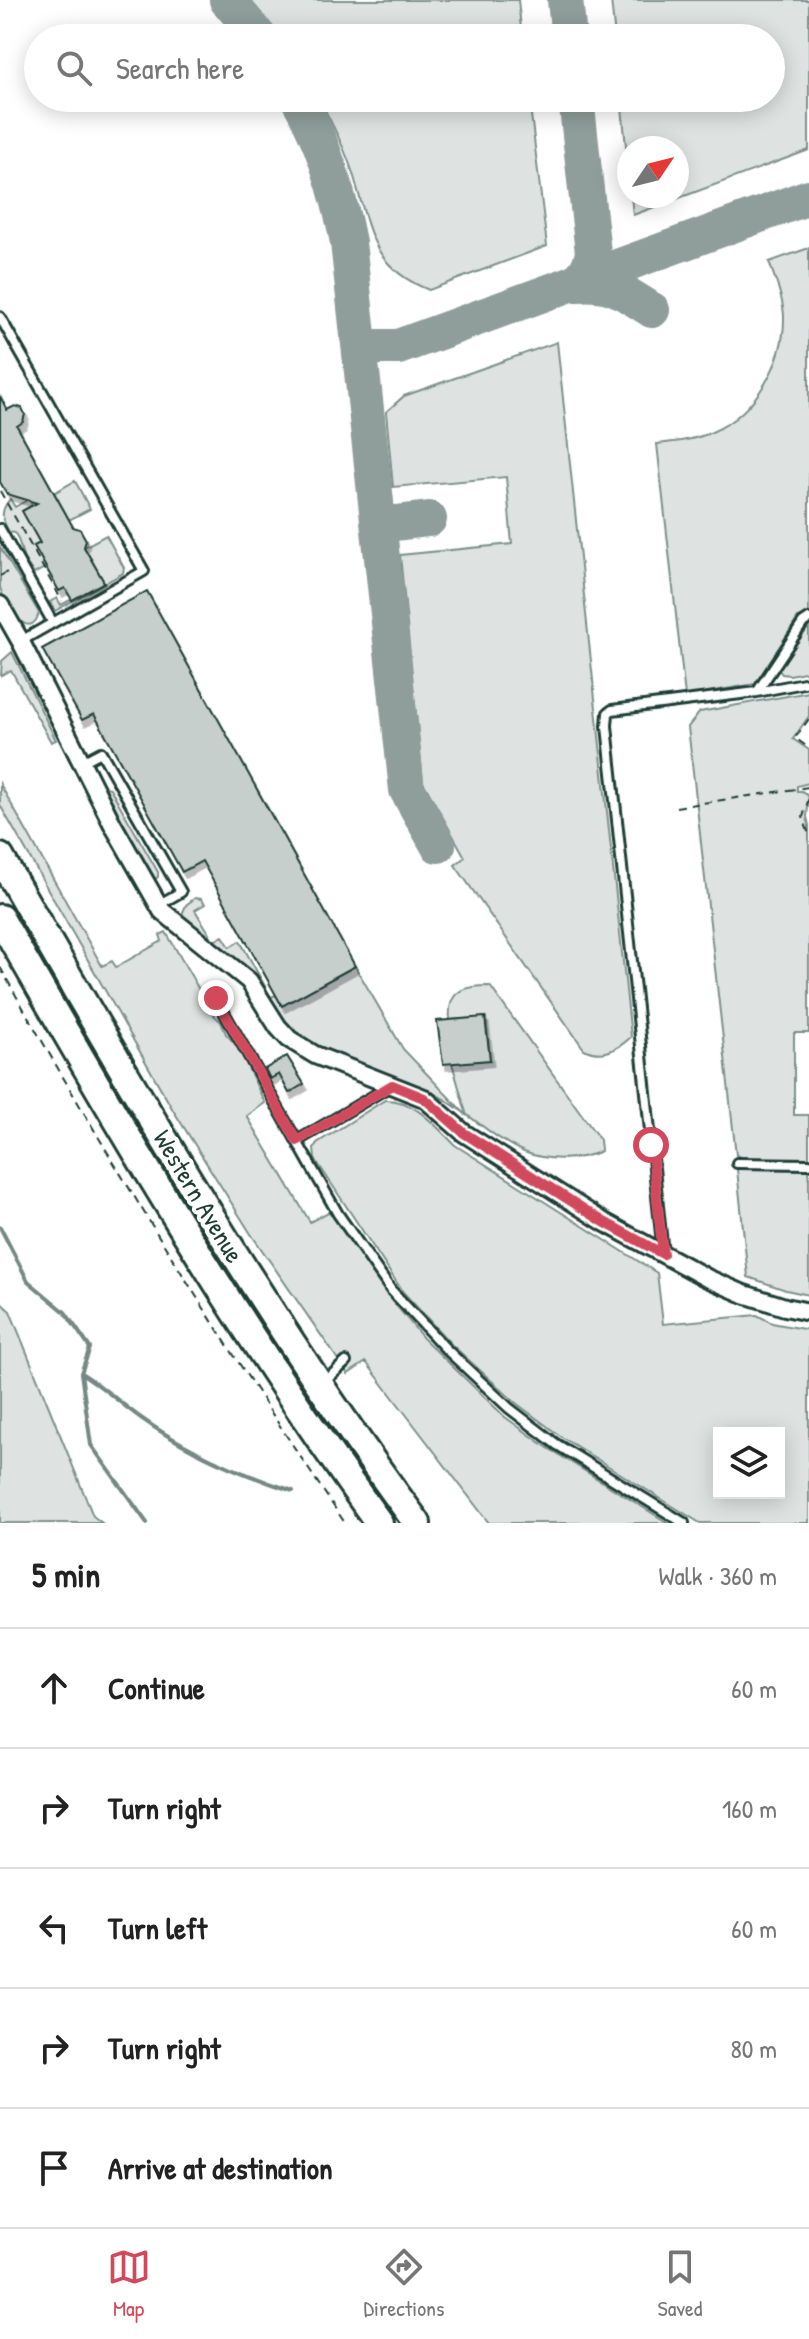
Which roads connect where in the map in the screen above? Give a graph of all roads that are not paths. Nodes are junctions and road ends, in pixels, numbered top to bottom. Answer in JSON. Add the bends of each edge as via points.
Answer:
{"nodes":[{"id":1,"x":0,"y":317,"type":"edge"},
{"id":2,"x":0,"y":529,"type":"edge"},
{"id":3,"x":0,"y":605,"type":"edge"},
{"id":4,"x":809,"y":619,"type":"edge"},
{"id":5,"x":53,"y":623,"type":"junction"},
{"id":6,"x":21,"y":642,"type":"junction"},
{"id":7,"x":809,"y":682,"type":"edge"},
{"id":8,"x":757,"y":692,"type":"junction"},
{"id":9,"x":82,"y":763,"type":"junction"},
{"id":10,"x":0,"y":857,"type":"edge"},
{"id":11,"x":158,"y":905,"type":"junction"},
{"id":12,"x":0,"y":918,"type":"edge"},
{"id":13,"x":216,"y":998,"type":"dead end"},
{"id":14,"x":392,"y":1085,"type":"junction"},
{"id":15,"x":297,"y":1141,"type":"junction"},
{"id":16,"x":737,"y":1163,"type":"dead end"},
{"id":17,"x":809,"y":1164,"type":"edge"},
{"id":18,"x":663,"y":1254,"type":"junction"},
{"id":19,"x":809,"y":1312,"type":"edge"},
{"id":20,"x":346,"y":1362,"type":"dead end"},
{"id":21,"x":320,"y":1385,"type":"junction"},
{"id":22,"x":379,"y":1523,"type":"edge"},
{"id":23,"x":417,"y":1523,"type":"edge"},
{"id":24,"x":684,"y":1523,"type":"edge"}],
"edges":[{"from":1,"to":5,"type":"lane","via":[[144,571]]},
{"from":2,"to":5,"type":"lane"},
{"from":3,"to":6,"type":"street"},
{"from":4,"to":8,"type":"lane"},
{"from":5,"to":6,"type":"lane"},
{"from":6,"to":9,"type":"street"},
{"from":7,"to":8,"type":"lane"},
{"from":8,"to":18,"type":"lane","via":[[608,713]]},
{"from":9,"to":11,"type":"street"},
{"from":9,"to":11,"type":"lane","via":[[101,752],[181,892]]},
{"from":10,"to":21,"type":"highway","name":"Western Avenue","via":[[185,1173]]},
{"from":11,"to":14,"type":"street","via":[[249,981],[289,1039],[315,1055]]},
{"from":12,"to":22,"type":"highway","name":"Western Avenue","via":[[165,1200]]},
{"from":13,"to":15,"type":"lane"},
{"from":14,"to":15,"type":"lane"},
{"from":14,"to":18,"type":"street","via":[[424,1098],[464,1133]]},
{"from":15,"to":24,"type":"lane","via":[[338,1214],[391,1290],[446,1349],[556,1444]]},
{"from":16,"to":17,"type":"lane"},
{"from":18,"to":19,"type":"street","via":[[744,1294]]},
{"from":20,"to":21,"type":"lane"},
{"from":21,"to":23,"type":"highway","name":"Western Avenue"}]}
